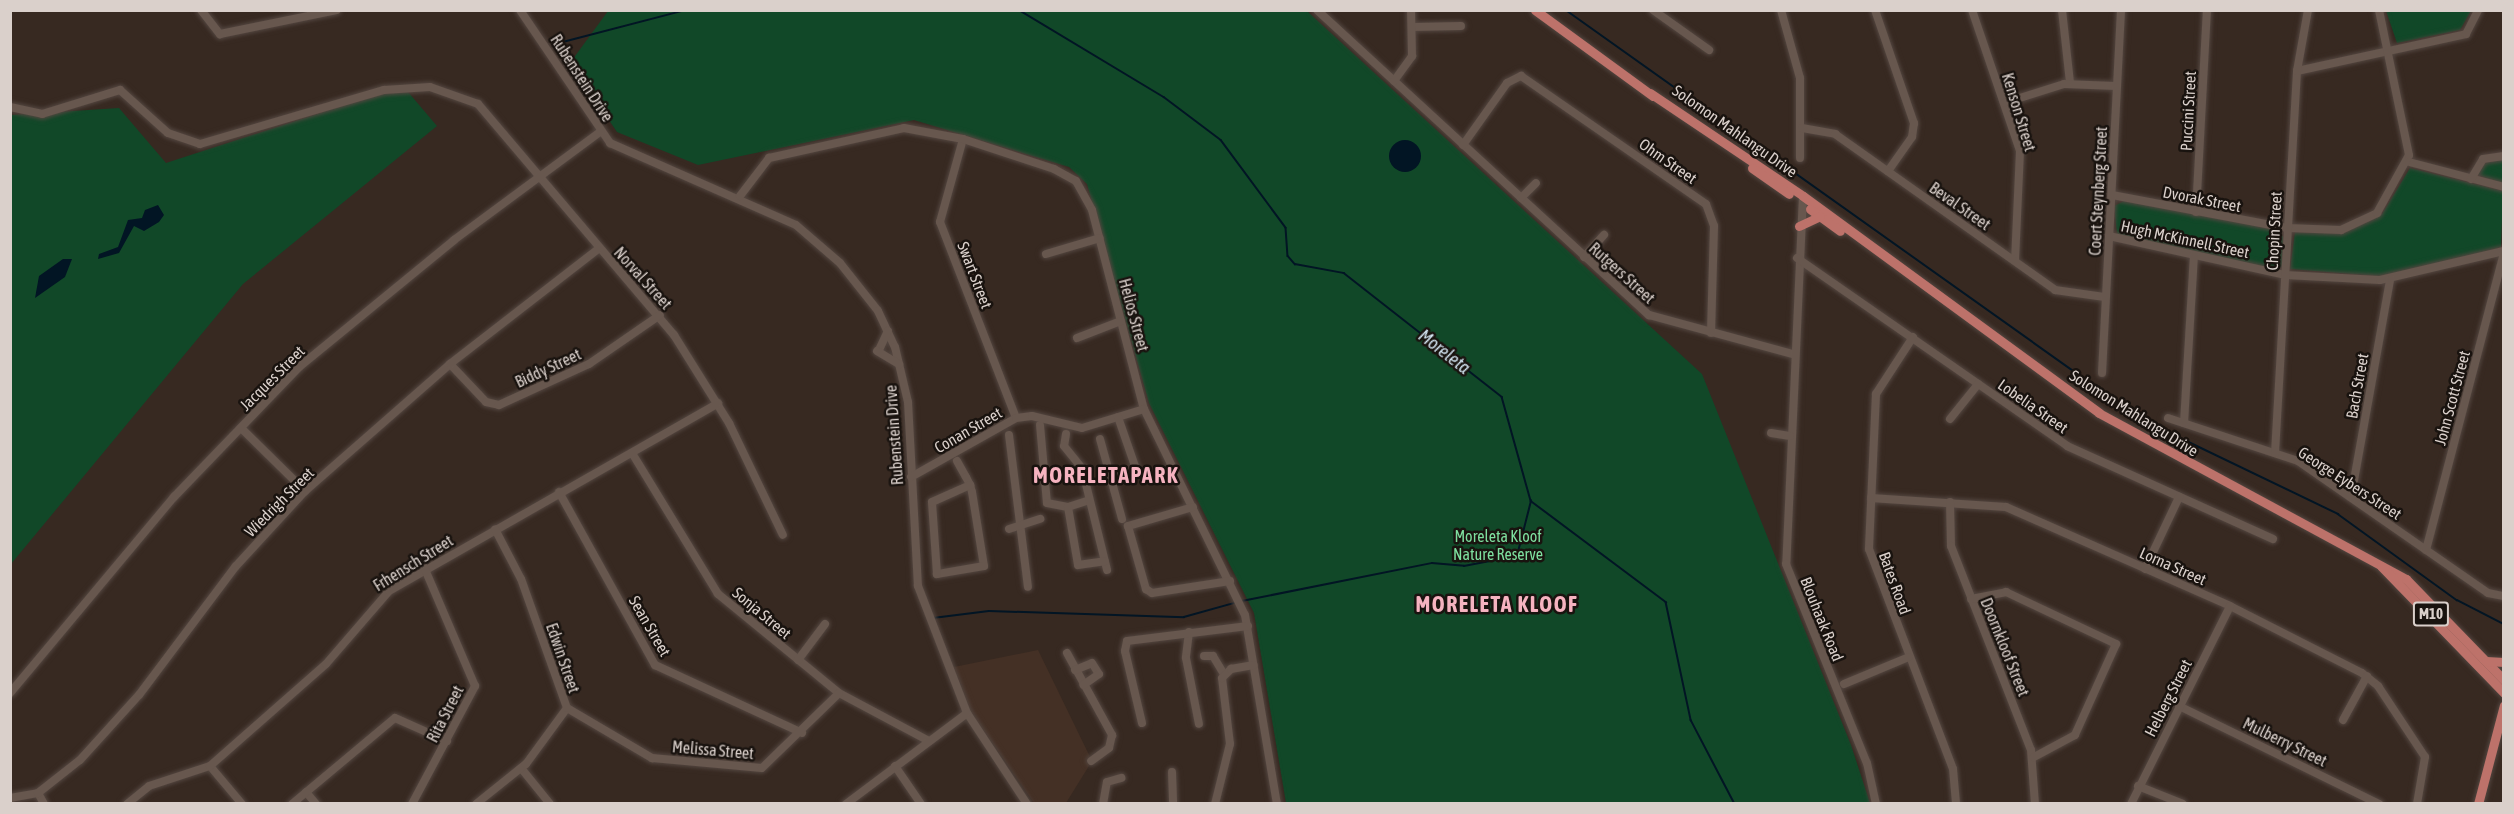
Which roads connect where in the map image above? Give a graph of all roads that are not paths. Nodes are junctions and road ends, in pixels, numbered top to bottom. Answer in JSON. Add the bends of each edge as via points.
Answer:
{"nodes":[{"id":1,"x":201,"y":10,"type":"edge"},
{"id":2,"x":284,"y":10,"type":"edge"},
{"id":3,"x":337,"y":10,"type":"edge"},
{"id":4,"x":520,"y":10,"type":"edge"},
{"id":5,"x":1317,"y":10,"type":"edge"},
{"id":6,"x":1411,"y":10,"type":"edge"},
{"id":7,"x":1535,"y":10,"type":"edge"},
{"id":8,"x":1653,"y":10,"type":"edge"},
{"id":9,"x":1781,"y":10,"type":"edge"},
{"id":10,"x":1875,"y":10,"type":"edge"},
{"id":11,"x":1972,"y":10,"type":"edge"},
{"id":12,"x":2062,"y":10,"type":"edge"},
{"id":13,"x":2121,"y":10,"type":"edge"},
{"id":14,"x":2207,"y":10,"type":"edge"},
{"id":15,"x":2308,"y":10,"type":"edge"},
{"id":16,"x":2379,"y":10,"type":"edge"},
{"id":17,"x":2478,"y":10,"type":"edge"},
{"id":18,"x":1666,"y":15,"type":"edge"},
{"id":19,"x":286,"y":21,"type":"junction"},
{"id":20,"x":1461,"y":26,"type":"dead end"},
{"id":21,"x":1412,"y":27,"type":"junction"},
{"id":22,"x":1709,"y":50,"type":"dead end"},
{"id":23,"x":2388,"y":52,"type":"junction"},
{"id":24,"x":2297,"y":71,"type":"junction"},
{"id":25,"x":1394,"y":81,"type":"junction"},
{"id":26,"x":2070,"y":83,"type":"junction"},
{"id":27,"x":2116,"y":86,"type":"junction"},
{"id":28,"x":2004,"y":103,"type":"junction"},
{"id":29,"x":10,"y":108,"type":"edge"},
{"id":30,"x":1802,"y":128,"type":"junction"},
{"id":31,"x":600,"y":132,"type":"junction"},
{"id":32,"x":963,"y":139,"type":"junction"},
{"id":33,"x":1463,"y":145,"type":"junction"},
{"id":34,"x":2504,"y":156,"type":"edge"},
{"id":35,"x":1800,"y":158,"type":"dead end"},
{"id":36,"x":2409,"y":162,"type":"junction"},
{"id":37,"x":1888,"y":171,"type":"junction"},
{"id":38,"x":537,"y":179,"type":"junction"},
{"id":39,"x":2471,"y":179,"type":"junction"},
{"id":40,"x":1536,"y":183,"type":"dead end"},
{"id":41,"x":2504,"y":187,"type":"edge"},
{"id":42,"x":2112,"y":195,"type":"junction"},
{"id":43,"x":740,"y":196,"type":"junction"},
{"id":44,"x":1521,"y":198,"type":"junction"},
{"id":45,"x":1802,"y":199,"type":"junction"},
{"id":46,"x":2196,"y":212,"type":"junction"},
{"id":47,"x":1820,"y":216,"type":"junction"},
{"id":48,"x":1799,"y":226,"type":"junction"},
{"id":49,"x":2287,"y":228,"type":"junction"},
{"id":50,"x":1604,"y":235,"type":"dead end"},
{"id":51,"x":2109,"y":236,"type":"junction"},
{"id":52,"x":1100,"y":238,"type":"junction"},
{"id":53,"x":598,"y":249,"type":"junction"},
{"id":54,"x":2504,"y":252,"type":"edge"},
{"id":55,"x":1046,"y":254,"type":"dead end"},
{"id":56,"x":2194,"y":255,"type":"junction"},
{"id":57,"x":1584,"y":257,"type":"junction"},
{"id":58,"x":1797,"y":258,"type":"junction"},
{"id":59,"x":2015,"y":261,"type":"junction"},
{"id":60,"x":1888,"y":262,"type":"junction"},
{"id":61,"x":2285,"y":275,"type":"junction"},
{"id":62,"x":2390,"y":280,"type":"junction"},
{"id":63,"x":2105,"y":297,"type":"junction"},
{"id":64,"x":660,"y":315,"type":"junction"},
{"id":65,"x":1121,"y":321,"type":"junction"},
{"id":66,"x":888,"y":329,"type":"junction"},
{"id":67,"x":1711,"y":333,"type":"junction"},
{"id":68,"x":1913,"y":337,"type":"junction"},
{"id":69,"x":1077,"y":338,"type":"dead end"},
{"id":70,"x":1793,"y":354,"type":"junction"},
{"id":71,"x":450,"y":364,"type":"junction"},
{"id":72,"x":902,"y":368,"type":"junction"},
{"id":73,"x":2102,"y":373,"type":"dead end"},
{"id":74,"x":1978,"y":384,"type":"junction"},
{"id":75,"x":718,"y":403,"type":"junction"},
{"id":76,"x":1144,"y":409,"type":"junction"},
{"id":77,"x":1118,"y":417,"type":"junction"},
{"id":78,"x":1016,"y":418,"type":"junction"},
{"id":79,"x":2168,"y":418,"type":"dead end"},
{"id":80,"x":1950,"y":419,"type":"dead end"},
{"id":81,"x":2184,"y":423,"type":"junction"},
{"id":82,"x":1040,"y":426,"type":"dead end"},
{"id":83,"x":241,"y":428,"type":"junction"},
{"id":84,"x":1771,"y":433,"type":"dead end"},
{"id":85,"x":1066,"y":434,"type":"dead end"},
{"id":86,"x":1009,"y":435,"type":"dead end"},
{"id":87,"x":1790,"y":436,"type":"junction"},
{"id":88,"x":1100,"y":440,"type":"dead end"},
{"id":89,"x":632,"y":453,"type":"junction"},
{"id":90,"x":2275,"y":453,"type":"junction"},
{"id":91,"x":957,"y":461,"type":"dead end"},
{"id":92,"x":911,"y":477,"type":"junction"},
{"id":93,"x":1111,"y":478,"type":"junction"},
{"id":94,"x":970,"y":485,"type":"junction"},
{"id":95,"x":305,"y":491,"type":"junction"},
{"id":96,"x":559,"y":492,"type":"junction"},
{"id":97,"x":2179,"y":497,"type":"junction"},
{"id":98,"x":2351,"y":497,"type":"junction"},
{"id":99,"x":1871,"y":498,"type":"junction"},
{"id":100,"x":1089,"y":500,"type":"junction"},
{"id":101,"x":1950,"y":502,"type":"junction"},
{"id":102,"x":1068,"y":507,"type":"junction"},
{"id":103,"x":1193,"y":507,"type":"junction"},
{"id":104,"x":1040,"y":519,"type":"dead end"},
{"id":105,"x":1122,"y":519,"type":"dead end"},
{"id":106,"x":1021,"y":525,"type":"junction"},
{"id":107,"x":495,"y":529,"type":"junction"},
{"id":108,"x":1008,"y":529,"type":"dead end"},
{"id":109,"x":783,"y":536,"type":"dead end"},
{"id":110,"x":2273,"y":539,"type":"dead end"},
{"id":111,"x":2426,"y":550,"type":"junction"},
{"id":112,"x":1105,"y":561,"type":"junction"},
{"id":113,"x":2379,"y":564,"type":"junction"},
{"id":114,"x":424,"y":567,"type":"junction"},
{"id":115,"x":2145,"y":568,"type":"junction"},
{"id":116,"x":1107,"y":570,"type":"dead end"},
{"id":117,"x":1230,"y":581,"type":"junction"},
{"id":118,"x":1029,"y":587,"type":"dead end"},
{"id":119,"x":2504,"y":596,"type":"edge"},
{"id":120,"x":1971,"y":599,"type":"junction"},
{"id":121,"x":2230,"y":606,"type":"junction"},
{"id":122,"x":825,"y":624,"type":"dead end"},
{"id":123,"x":1248,"y":626,"type":"junction"},
{"id":124,"x":1189,"y":632,"type":"junction"},
{"id":125,"x":1067,"y":653,"type":"dead end"},
{"id":126,"x":1204,"y":656,"type":"dead end"},
{"id":127,"x":1909,"y":657,"type":"junction"},
{"id":128,"x":798,"y":660,"type":"junction"},
{"id":129,"x":2486,"y":661,"type":"junction"},
{"id":130,"x":2504,"y":662,"type":"edge"},
{"id":131,"x":1254,"y":665,"type":"junction"},
{"id":132,"x":1075,"y":670,"type":"junction"},
{"id":133,"x":1224,"y":674,"type":"junction"},
{"id":134,"x":2367,"y":676,"type":"junction"},
{"id":135,"x":2504,"y":680,"type":"edge"},
{"id":136,"x":1844,"y":684,"type":"dead end"},
{"id":137,"x":1083,"y":685,"type":"junction"},
{"id":138,"x":10,"y":693,"type":"edge"},
{"id":139,"x":839,"y":693,"type":"junction"},
{"id":140,"x":2504,"y":693,"type":"edge"},
{"id":141,"x":2504,"y":705,"type":"edge"},
{"id":142,"x":2179,"y":706,"type":"junction"},
{"id":143,"x":567,"y":708,"type":"junction"},
{"id":144,"x":967,"y":713,"type":"junction"},
{"id":145,"x":2343,"y":720,"type":"dead end"},
{"id":146,"x":1142,"y":723,"type":"dead end"},
{"id":147,"x":1199,"y":723,"type":"dead end"},
{"id":148,"x":2504,"y":726,"type":"edge"},
{"id":149,"x":802,"y":733,"type":"junction"},
{"id":150,"x":2495,"y":736,"type":"junction"},
{"id":151,"x":447,"y":741,"type":"junction"},
{"id":152,"x":929,"y":741,"type":"junction"},
{"id":153,"x":2034,"y":757,"type":"junction"},
{"id":154,"x":1091,"y":760,"type":"dead end"},
{"id":155,"x":210,"y":766,"type":"junction"},
{"id":156,"x":895,"y":766,"type":"junction"},
{"id":157,"x":521,"y":768,"type":"junction"},
{"id":158,"x":1172,"y":772,"type":"dead end"},
{"id":159,"x":1121,"y":778,"type":"dead end"},
{"id":160,"x":2138,"y":786,"type":"junction"},
{"id":161,"x":306,"y":792,"type":"junction"},
{"id":162,"x":38,"y":793,"type":"junction"},
{"id":163,"x":10,"y":798,"type":"edge"},
{"id":164,"x":44,"y":804,"type":"edge"},
{"id":165,"x":127,"y":804,"type":"edge"},
{"id":166,"x":242,"y":804,"type":"edge"},
{"id":167,"x":292,"y":804,"type":"edge"},
{"id":168,"x":316,"y":804,"type":"edge"},
{"id":169,"x":412,"y":804,"type":"edge"},
{"id":170,"x":476,"y":804,"type":"edge"},
{"id":171,"x":550,"y":804,"type":"edge"},
{"id":172,"x":846,"y":804,"type":"edge"},
{"id":173,"x":921,"y":804,"type":"edge"},
{"id":174,"x":1027,"y":804,"type":"edge"},
{"id":175,"x":1103,"y":804,"type":"edge"},
{"id":176,"x":1173,"y":804,"type":"edge"},
{"id":177,"x":1215,"y":804,"type":"edge"},
{"id":178,"x":1277,"y":804,"type":"edge"},
{"id":179,"x":1876,"y":804,"type":"edge"},
{"id":180,"x":1956,"y":804,"type":"edge"},
{"id":181,"x":2035,"y":804,"type":"edge"},
{"id":182,"x":2132,"y":804,"type":"edge"},
{"id":183,"x":2183,"y":804,"type":"edge"},
{"id":184,"x":2379,"y":804,"type":"edge"},
{"id":185,"x":2417,"y":804,"type":"edge"},
{"id":186,"x":2478,"y":804,"type":"edge"}],
"edges":[{"from":1,"to":19,"type":"street","via":[[220,34]]},
{"from":2,"to":19,"type":"street"},
{"from":3,"to":19,"type":"street"},
{"from":4,"to":31,"type":"street","name":"Rubenstein Drive"},
{"from":5,"to":25,"type":"street","name":"Rutgers Street"},
{"from":6,"to":21,"type":"street"},
{"from":7,"to":45,"type":"main road","name":"Solomon Mahlangu Drive"},
{"from":8,"to":18,"type":"street"},
{"from":9,"to":30,"type":"street","via":[[1800,78]]},
{"from":10,"to":37,"type":"street","via":[[1914,123],[1912,137]]},
{"from":11,"to":28,"type":"street","name":"Kenson Street"},
{"from":12,"to":26,"type":"street"},
{"from":13,"to":27,"type":"street","name":"Coert Steynberg Street"},
{"from":14,"to":46,"type":"street","name":"Puccini Street"},
{"from":15,"to":24,"type":"street","name":"Chopin Street"},
{"from":16,"to":23,"type":"street"},
{"from":17,"to":23,"type":"street","via":[[2466,34]]},
{"from":18,"to":22,"type":"street"},
{"from":20,"to":21,"type":"street"},
{"from":21,"to":25,"type":"street","via":[[1412,56]]},
{"from":23,"to":24,"type":"street"},
{"from":23,"to":36,"type":"street"},
{"from":24,"to":49,"type":"street","name":"Chopin Street"},
{"from":25,"to":33,"type":"street","name":"Rutgers Street"},
{"from":26,"to":27,"type":"street"},
{"from":26,"to":28,"type":"street"},
{"from":27,"to":42,"type":"street","name":"Coert Steynberg Street"},
{"from":28,"to":59,"type":"street","name":"Kenson Street","via":[[2020,155]]},
{"from":29,"to":38,"type":"street","name":"Norval Street","via":[[42,114],[120,90],[168,133],[200,144],[354,95],[430,87],[486,110]]},
{"from":30,"to":35,"type":"street"},
{"from":30,"to":37,"type":"street","name":"Beval Street","via":[[1829,131]]},
{"from":31,"to":38,"type":"street","name":"Jacques Street"},
{"from":31,"to":43,"type":"street","name":"Rubenstein Drive","via":[[636,157]]},
{"from":32,"to":43,"type":"street","name":"Helios Street","via":[[925,129],[893,129],[778,155],[760,165]]},
{"from":32,"to":52,"type":"street","name":"Helios Street","via":[[1069,176],[1087,197]]},
{"from":32,"to":78,"type":"street","name":"Swart Street","via":[[940,222]]},
{"from":33,"to":44,"type":"street","name":"Rutgers Street"},
{"from":33,"to":67,"type":"street","name":"Ohm Street","via":[[1516,75],[1527,78],[1706,204],[1714,226]]},
{"from":34,"to":39,"type":"street","via":[[2483,159]]},
{"from":36,"to":39,"type":"street"},
{"from":36,"to":49,"type":"street","name":"Dvorak Street","via":[[2373,215],[2341,230]]},
{"from":37,"to":59,"type":"street","name":"Beval Street"},
{"from":38,"to":53,"type":"street","name":"Norval Street"},
{"from":38,"to":83,"type":"street","name":"Jacques Street","via":[[299,367]]},
{"from":39,"to":41,"type":"street"},
{"from":40,"to":44,"type":"street"},
{"from":42,"to":46,"type":"street","name":"Dvorak Street"},
{"from":42,"to":51,"type":"street","name":"Coert Steynberg Street"},
{"from":43,"to":66,"type":"street","name":"Rubenstein Drive","via":[[813,238],[859,284]]},
{"from":44,"to":57,"type":"street","name":"Rutgers Street"},
{"from":45,"to":47,"type":"main road","name":"Solomon Mahlangu Drive"},
{"from":45,"to":48,"type":"street","name":"Blouhaak Road"},
{"from":45,"to":60,"type":"main road","name":"Solomon Mahlangu Drive"},
{"from":46,"to":49,"type":"street","name":"Dvorak Street"},
{"from":47,"to":48,"type":"main road"},
{"from":47,"to":60,"type":"main road","name":"Solomon Mahlangu Drive"},
{"from":48,"to":58,"type":"street","name":"Blouhaak Road"},
{"from":49,"to":61,"type":"street","name":"Chopin Street"},
{"from":50,"to":57,"type":"street"},
{"from":51,"to":56,"type":"street","name":"Hugh McKinnell Street"},
{"from":51,"to":63,"type":"street","name":"Coert Steynberg Street"},
{"from":52,"to":55,"type":"street"},
{"from":52,"to":65,"type":"street","name":"Helios Street"},
{"from":53,"to":64,"type":"street","name":"Norval Street"},
{"from":53,"to":71,"type":"street","name":"Wiedrigh Street"},
{"from":54,"to":62,"type":"street","name":"Hugh McKinnell Street"},
{"from":54,"to":111,"type":"street","name":"John Scott Street"},
{"from":56,"to":61,"type":"street","name":"Hugh McKinnell Street"},
{"from":56,"to":81,"type":"street"},
{"from":57,"to":67,"type":"street","name":"Rutgers Street","via":[[1649,315]]},
{"from":58,"to":68,"type":"street","name":"Lobelia Street"},
{"from":58,"to":70,"type":"street","name":"Blouhaak Road"},
{"from":59,"to":63,"type":"street","name":"Beval Street","via":[[2060,292]]},
{"from":60,"to":113,"type":"main road","name":"Solomon Mahlangu Drive","via":[[2148,444]]},
{"from":61,"to":62,"type":"street","name":"Hugh McKinnell Street"},
{"from":61,"to":90,"type":"street","name":"Chopin Street"},
{"from":62,"to":98,"type":"street","name":"Bach Street"},
{"from":63,"to":73,"type":"street","name":"Coert Steynberg Street"},
{"from":64,"to":71,"type":"street","name":"Biddy Street","via":[[589,364],[499,405],[486,402]]},
{"from":64,"to":75,"type":"street","name":"Norval Street"},
{"from":65,"to":69,"type":"street"},
{"from":65,"to":76,"type":"street","name":"Helios Street"},
{"from":66,"to":72,"type":"street","name":"Rubenstein Drive"},
{"from":66,"to":72,"type":"street","via":[[878,351]]},
{"from":67,"to":70,"type":"street","name":"Rutgers Street"},
{"from":68,"to":74,"type":"street","name":"Lobelia Street"},
{"from":68,"to":99,"type":"street","name":"Bates Road","via":[[1877,387]]},
{"from":70,"to":87,"type":"street","name":"Blouhaak Road"},
{"from":71,"to":95,"type":"street","name":"Wiedrigh Street"},
{"from":72,"to":92,"type":"street","name":"Rubenstein Drive"},
{"from":74,"to":80,"type":"street"},
{"from":74,"to":97,"type":"street","name":"Lobelia Street","via":[[2073,450]]},
{"from":75,"to":89,"type":"street","name":"Frhensch Street"},
{"from":75,"to":109,"type":"street","name":"Norval Street"},
{"from":76,"to":77,"type":"street","name":"Conan Street"},
{"from":76,"to":103,"type":"street","name":"Helios Street"},
{"from":77,"to":78,"type":"street","name":"Conan Street","via":[[1077,429],[1032,416]]},
{"from":77,"to":93,"type":"street","via":[[1136,467]]},
{"from":78,"to":92,"type":"street","name":"Conan Street"},
{"from":79,"to":81,"type":"street","name":"George Eybers Street"},
{"from":81,"to":90,"type":"street","name":"George Eybers Street"},
{"from":82,"to":102,"type":"street","via":[[1047,503]]},
{"from":83,"to":95,"type":"street"},
{"from":83,"to":138,"type":"street","name":"Jacques Street","via":[[174,497]]},
{"from":84,"to":87,"type":"street"},
{"from":85,"to":100,"type":"street","via":[[1064,446],[1080,465]]},
{"from":86,"to":106,"type":"street"},
{"from":87,"to":179,"type":"street","name":"Blouhaak Road","via":[[1788,574],[1867,763]]},
{"from":88,"to":93,"type":"street"},
{"from":89,"to":96,"type":"street","name":"Frhensch Street"},
{"from":89,"to":128,"type":"street","name":"Sonja Street","via":[[714,590]]},
{"from":90,"to":98,"type":"street","name":"George Eybers Street"},
{"from":91,"to":94,"type":"street"},
{"from":92,"to":144,"type":"street","name":"Rubenstein Drive","via":[[918,586]]},
{"from":93,"to":105,"type":"street"},
{"from":94,"to":94,"type":"street","via":[[983,567],[937,574],[932,502]]},
{"from":95,"to":162,"type":"street","name":"Wiedrigh Street","via":[[236,566],[109,729]]},
{"from":96,"to":107,"type":"street","name":"Frhensch Street"},
{"from":96,"to":149,"type":"street","name":"Sean Street","via":[[655,665]]},
{"from":97,"to":110,"type":"street","name":"Lobelia Street"},
{"from":97,"to":115,"type":"street"},
{"from":98,"to":111,"type":"street","name":"George Eybers Street"},
{"from":99,"to":101,"type":"street","name":"Lorna Street"},
{"from":99,"to":127,"type":"street","name":"Bates Road","via":[[1870,558]]},
{"from":100,"to":102,"type":"street"},
{"from":100,"to":112,"type":"street"},
{"from":101,"to":115,"type":"street","name":"Lorna Street","via":[[2006,507]]},
{"from":101,"to":120,"type":"street","name":"Doornkloof Street","via":[[1950,546]]},
{"from":102,"to":112,"type":"street","via":[[1078,565]]},
{"from":103,"to":117,"type":"street","name":"Helios Street"},
{"from":103,"to":117,"type":"street","via":[[1128,525],[1146,589],[1152,593]]},
{"from":104,"to":106,"type":"street"},
{"from":106,"to":108,"type":"street"},
{"from":106,"to":118,"type":"street"},
{"from":107,"to":114,"type":"street","name":"Frhensch Street"},
{"from":107,"to":143,"type":"street","name":"Edwin Street","via":[[521,579]]},
{"from":111,"to":119,"type":"street","name":"George Eybers Street","via":[[2488,593]]},
{"from":112,"to":116,"type":"street"},
{"from":113,"to":129,"type":"main road","name":"Solomon Mahlangu Drive","number":"M10","via":[[2406,579]]},
{"from":113,"to":140,"type":"main road","name":"Solomon Mahlangu Drive","number":"M10"},
{"from":114,"to":151,"type":"street","name":"Rita Street","via":[[474,682]]},
{"from":114,"to":155,"type":"street","name":"Frhensch Street","via":[[379,598],[326,664]]},
{"from":115,"to":121,"type":"street","name":"Lorna Street"},
{"from":117,"to":123,"type":"street","name":"Helios Street"},
{"from":120,"to":153,"type":"street","name":"Doornkloof Street"},
{"from":120,"to":153,"type":"street","via":[[2006,592],[2106,637],[2117,648],[2075,735]]},
{"from":121,"to":134,"type":"street","name":"Lorna Street"},
{"from":121,"to":142,"type":"street","name":"Helberg Street"},
{"from":122,"to":128,"type":"street"},
{"from":123,"to":124,"type":"street"},
{"from":123,"to":131,"type":"street","name":"Helios Street"},
{"from":124,"to":146,"type":"street","via":[[1125,644]]},
{"from":124,"to":147,"type":"street","via":[[1186,658]]},
{"from":125,"to":132,"type":"street"},
{"from":126,"to":133,"type":"street","via":[[1213,656]]},
{"from":127,"to":136,"type":"street"},
{"from":127,"to":180,"type":"street","name":"Bates Road","via":[[1953,768]]},
{"from":128,"to":139,"type":"street","name":"Sonja Street"},
{"from":129,"to":130,"type":"main road"},
{"from":129,"to":135,"type":"main road","name":"Solomon Mahlangu Drive","number":"M10"},
{"from":131,"to":133,"type":"street"},
{"from":131,"to":178,"type":"street","name":"Helios Street"},
{"from":132,"to":137,"type":"street"},
{"from":132,"to":137,"type":"street","via":[[1092,663],[1099,674]]},
{"from":133,"to":177,"type":"street","via":[[1230,744]]},
{"from":134,"to":145,"type":"street"},
{"from":134,"to":185,"type":"street","name":"Lorna Street","via":[[2426,764]]},
{"from":137,"to":154,"type":"street","via":[[1112,735],[1108,748]]},
{"from":139,"to":149,"type":"street","name":"Melissa Street"},
{"from":139,"to":152,"type":"street","name":"Sonja Street"},
{"from":141,"to":150,"type":"main road"},
{"from":142,"to":160,"type":"street","name":"Helberg Street"},
{"from":142,"to":184,"type":"street","name":"Mulberry Street"},
{"from":143,"to":149,"type":"street","name":"Melissa Street","via":[[662,759],[767,767]]},
{"from":143,"to":157,"type":"street","name":"Edwin Street"},
{"from":144,"to":152,"type":"street"},
{"from":144,"to":174,"type":"street","name":"Rubenstein Drive"},
{"from":148,"to":150,"type":"main road"},
{"from":150,"to":186,"type":"main road"},
{"from":151,"to":161,"type":"street","via":[[405,718],[395,718]]},
{"from":151,"to":169,"type":"street","name":"Rita Street"},
{"from":152,"to":156,"type":"street"},
{"from":153,"to":181,"type":"street","name":"Doornkloof Street"},
{"from":155,"to":165,"type":"street","name":"Frhensch Street","via":[[149,786]]},
{"from":155,"to":166,"type":"street"},
{"from":156,"to":172,"type":"street"},
{"from":156,"to":173,"type":"street"},
{"from":157,"to":170,"type":"street","name":"Edwin Street"},
{"from":157,"to":171,"type":"street"},
{"from":158,"to":176,"type":"street"},
{"from":159,"to":175,"type":"street","via":[[1107,782]]},
{"from":160,"to":182,"type":"street","name":"Helberg Street"},
{"from":160,"to":183,"type":"street"},
{"from":161,"to":167,"type":"street"},
{"from":161,"to":168,"type":"street"},
{"from":162,"to":163,"type":"street"},
{"from":162,"to":164,"type":"street"}]}
